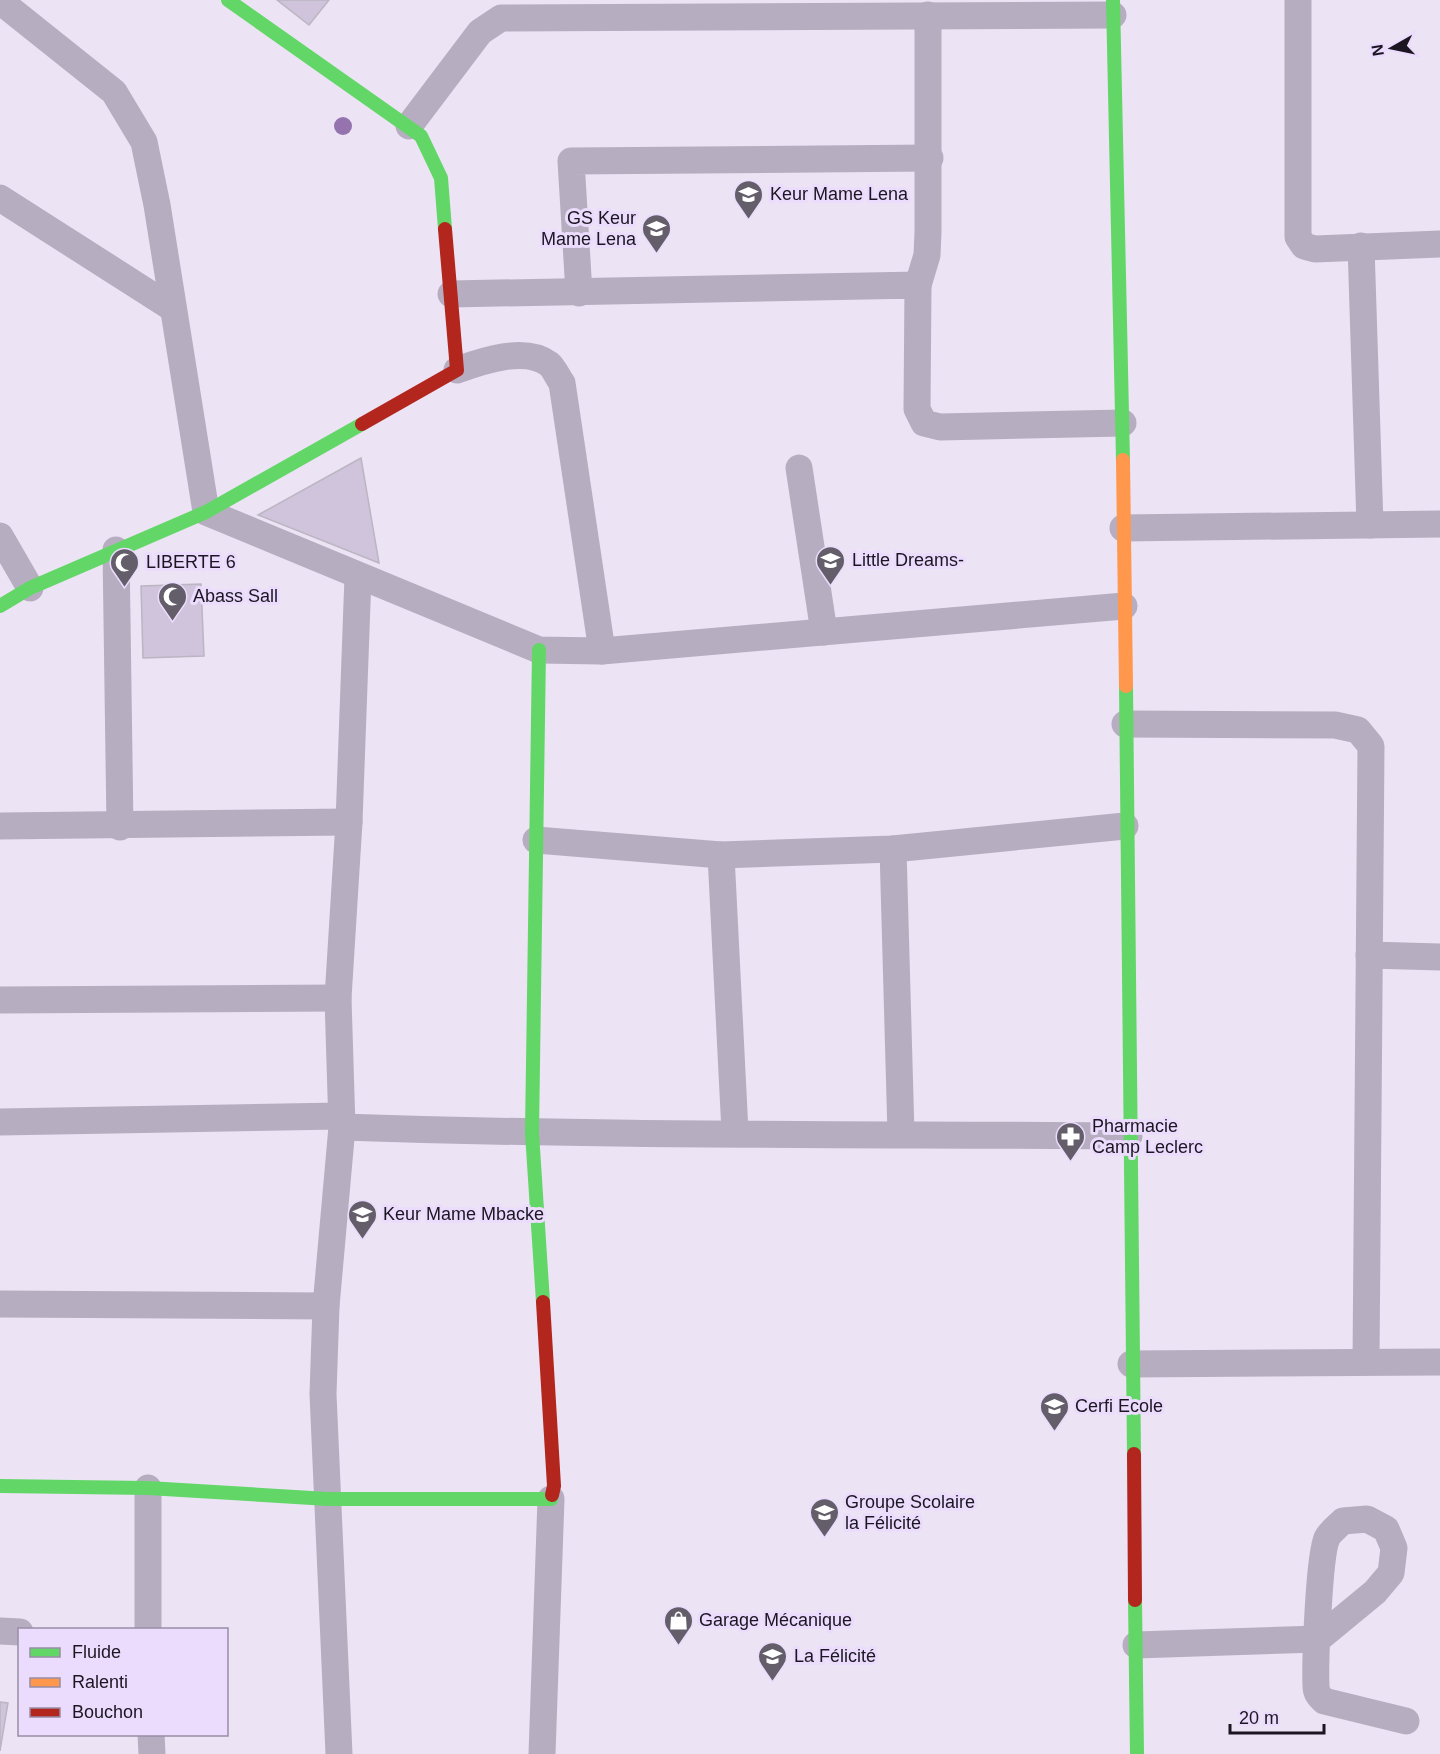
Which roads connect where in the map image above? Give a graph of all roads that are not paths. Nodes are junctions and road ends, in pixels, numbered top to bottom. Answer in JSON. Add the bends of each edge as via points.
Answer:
{"nodes":[{"id":1,"x":228,"y":0,"type":"edge"},
{"id":2,"x":1298,"y":0,"type":"edge"},
{"id":3,"x":0,"y":1,"type":"edge"},
{"id":4,"x":1113,"y":8,"type":"edge"},
{"id":5,"x":637,"y":9,"type":"edge"},
{"id":6,"x":921,"y":10,"type":"edge"},
{"id":7,"x":409,"y":126,"type":"junction"},
{"id":8,"x":930,"y":158,"type":"junction"},
{"id":9,"x":0,"y":198,"type":"edge"},
{"id":10,"x":1440,"y":244,"type":"edge"},
{"id":11,"x":1361,"y":246,"type":"junction"},
{"id":12,"x":918,"y":285,"type":"junction"},
{"id":13,"x":579,"y":293,"type":"junction"},
{"id":14,"x":452,"y":294,"type":"junction"},
{"id":15,"x":172,"y":308,"type":"junction"},
{"id":16,"x":457,"y":370,"type":"junction"},
{"id":17,"x":1123,"y":423,"type":"junction"},
{"id":18,"x":799,"y":468,"type":"dead end"},
{"id":19,"x":206,"y":512,"type":"junction"},
{"id":20,"x":1440,"y":524,"type":"edge"},
{"id":21,"x":1370,"y":525,"type":"junction"},
{"id":22,"x":1123,"y":528,"type":"junction"},
{"id":23,"x":0,"y":536,"type":"edge"},
{"id":24,"x":116,"y":550,"type":"junction"},
{"id":25,"x":358,"y":576,"type":"junction"},
{"id":26,"x":30,"y":588,"type":"junction"},
{"id":27,"x":0,"y":606,"type":"edge"},
{"id":28,"x":1124,"y":606,"type":"junction"},
{"id":29,"x":824,"y":632,"type":"junction"},
{"id":30,"x":539,"y":650,"type":"junction"},
{"id":31,"x":602,"y":651,"type":"junction"},
{"id":32,"x":1125,"y":724,"type":"junction"},
{"id":33,"x":349,"y":822,"type":"junction"},
{"id":34,"x":0,"y":826,"type":"edge"},
{"id":35,"x":1125,"y":826,"type":"junction"},
{"id":36,"x":120,"y":827,"type":"junction"},
{"id":37,"x":536,"y":840,"type":"junction"},
{"id":38,"x":893,"y":849,"type":"junction"},
{"id":39,"x":721,"y":855,"type":"junction"},
{"id":40,"x":1369,"y":955,"type":"junction"},
{"id":41,"x":1440,"y":957,"type":"edge"},
{"id":42,"x":338,"y":998,"type":"junction"},
{"id":43,"x":0,"y":1000,"type":"edge"},
{"id":44,"x":341,"y":1121,"type":"junction"},
{"id":45,"x":0,"y":1122,"type":"edge"},
{"id":46,"x":735,"y":1132,"type":"junction"},
{"id":47,"x":532,"y":1133,"type":"junction"},
{"id":48,"x":901,"y":1134,"type":"junction"},
{"id":49,"x":1129,"y":1136,"type":"junction"},
{"id":50,"x":0,"y":1304,"type":"edge"},
{"id":51,"x":326,"y":1306,"type":"junction"},
{"id":52,"x":1366,"y":1362,"type":"junction"},
{"id":53,"x":1440,"y":1362,"type":"edge"},
{"id":54,"x":1131,"y":1364,"type":"junction"},
{"id":55,"x":0,"y":1486,"type":"edge"},
{"id":56,"x":148,"y":1488,"type":"junction"},
{"id":57,"x":328,"y":1499,"type":"junction"},
{"id":58,"x":551,"y":1499,"type":"junction"},
{"id":59,"x":148,"y":1628,"type":"edge"},
{"id":60,"x":0,"y":1631,"type":"edge"},
{"id":61,"x":18,"y":1632,"type":"edge"},
{"id":62,"x":1136,"y":1645,"type":"junction"},
{"id":63,"x":1406,"y":1721,"type":"dead end"},
{"id":64,"x":151,"y":1736,"type":"edge"},
{"id":65,"x":152,"y":1754,"type":"edge"},
{"id":66,"x":339,"y":1754,"type":"edge"},
{"id":67,"x":543,"y":1754,"type":"edge"},
{"id":68,"x":1137,"y":1754,"type":"edge"}],
"edges":[{"from":1,"to":7,"type":"street"},
{"from":2,"to":11,"type":"street","via":[[1298,237],[1304,246],[1315,249]]},
{"from":3,"to":15,"type":"street","via":[[114,92],[125,106],[144,142]]},
{"from":4,"to":6,"type":"street"},
{"from":4,"to":17,"type":"street"},
{"from":5,"to":6,"type":"street"},
{"from":5,"to":7,"type":"street","via":[[501,18],[480,32]]},
{"from":6,"to":8,"type":"street"},
{"from":7,"to":14,"type":"street","via":[[420,135],[441,178]]},
{"from":8,"to":12,"type":"street","via":[[927,255]]},
{"from":8,"to":13,"type":"street","via":[[572,161]]},
{"from":9,"to":15,"type":"street"},
{"from":10,"to":11,"type":"street"},
{"from":11,"to":21,"type":"street"},
{"from":12,"to":13,"type":"street"},
{"from":12,"to":17,"type":"street","via":[[917,409],[924,423],[940,427]]},
{"from":13,"to":14,"type":"street"},
{"from":14,"to":16,"type":"street"},
{"from":15,"to":19,"type":"street"},
{"from":16,"to":19,"type":"street"},
{"from":16,"to":31,"type":"street","via":[[529,355],[549,364],[562,383]]},
{"from":17,"to":22,"type":"street"},
{"from":18,"to":29,"type":"street"},
{"from":19,"to":24,"type":"street"},
{"from":19,"to":25,"type":"street"},
{"from":20,"to":21,"type":"street"},
{"from":21,"to":22,"type":"street"},
{"from":22,"to":28,"type":"street"},
{"from":23,"to":26,"type":"street"},
{"from":24,"to":26,"type":"street"},
{"from":24,"to":36,"type":"street"},
{"from":25,"to":30,"type":"street"},
{"from":25,"to":33,"type":"street"},
{"from":26,"to":27,"type":"street"},
{"from":28,"to":29,"type":"street"},
{"from":28,"to":32,"type":"street"},
{"from":29,"to":31,"type":"street"},
{"from":30,"to":31,"type":"street"},
{"from":30,"to":37,"type":"street"},
{"from":32,"to":35,"type":"street"},
{"from":32,"to":40,"type":"street","via":[[1335,724],[1358,730],[1371,746]]},
{"from":33,"to":36,"type":"street"},
{"from":33,"to":42,"type":"street"},
{"from":34,"to":36,"type":"street"},
{"from":35,"to":38,"type":"street"},
{"from":35,"to":49,"type":"street"},
{"from":37,"to":39,"type":"street"},
{"from":37,"to":47,"type":"street"},
{"from":38,"to":39,"type":"street"},
{"from":38,"to":48,"type":"street"},
{"from":39,"to":46,"type":"street"},
{"from":40,"to":41,"type":"street"},
{"from":40,"to":52,"type":"street"},
{"from":42,"to":43,"type":"street"},
{"from":42,"to":44,"type":"street"},
{"from":44,"to":45,"type":"street"},
{"from":44,"to":47,"type":"street"},
{"from":44,"to":51,"type":"street"},
{"from":46,"to":47,"type":"street"},
{"from":46,"to":48,"type":"street"},
{"from":47,"to":58,"type":"street","via":[[554,1486]]},
{"from":48,"to":49,"type":"street"},
{"from":49,"to":54,"type":"street"},
{"from":50,"to":51,"type":"street"},
{"from":51,"to":57,"type":"street","via":[[323,1394]]},
{"from":52,"to":53,"type":"street"},
{"from":52,"to":54,"type":"street"},
{"from":54,"to":62,"type":"street"},
{"from":55,"to":56,"type":"street"},
{"from":56,"to":57,"type":"street"},
{"from":56,"to":59,"type":"street"},
{"from":57,"to":58,"type":"street"},
{"from":57,"to":66,"type":"street"},
{"from":58,"to":67,"type":"street"},
{"from":60,"to":61,"type":"street"},
{"from":62,"to":63,"type":"street","via":[[1318,1639],[1316,1687],[1324,1701]]},
{"from":62,"to":68,"type":"street"},
{"from":64,"to":65,"type":"street"}]}
